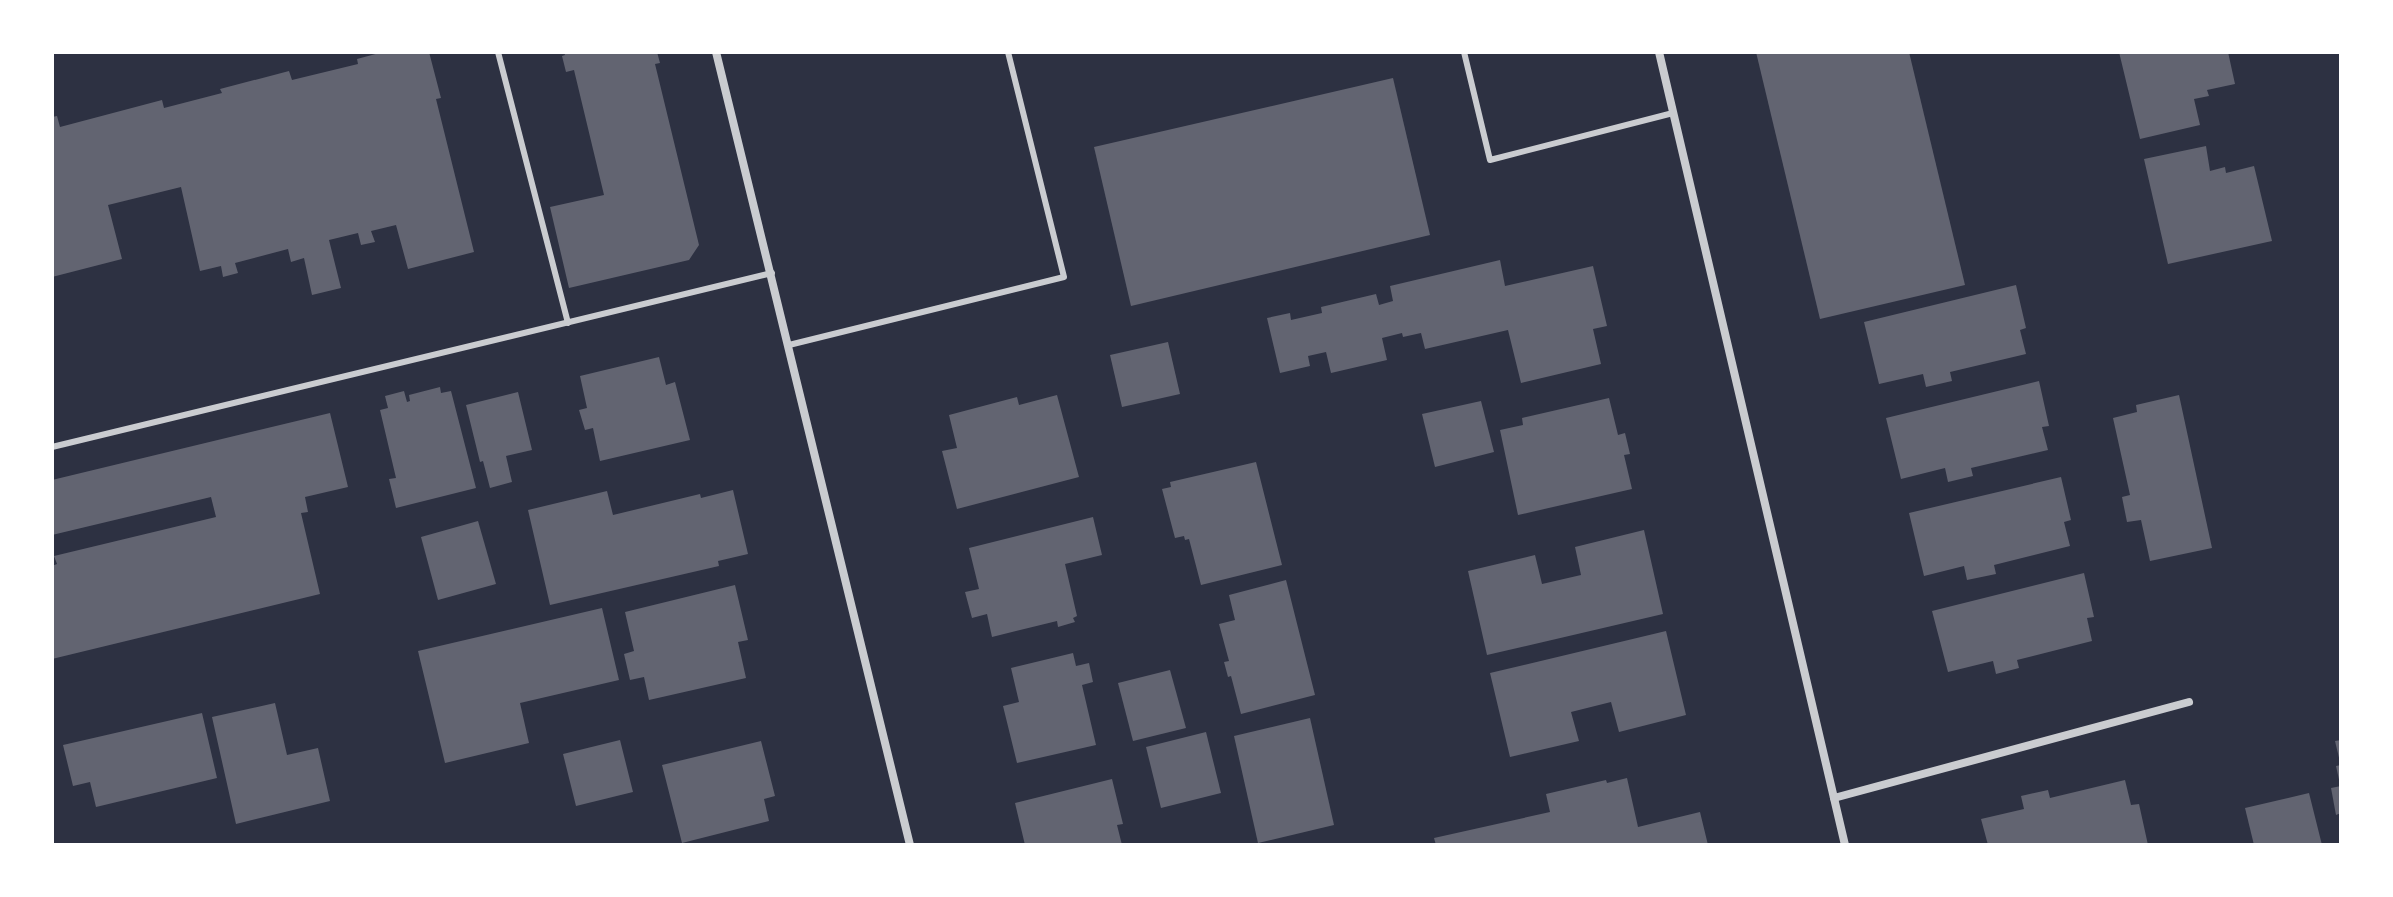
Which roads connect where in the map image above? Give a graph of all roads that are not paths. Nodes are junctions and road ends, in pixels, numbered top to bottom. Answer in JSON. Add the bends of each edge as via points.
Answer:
{"nodes":[{"id":1,"x":498,"y":52,"type":"edge"},
{"id":2,"x":716,"y":52,"type":"edge"},
{"id":3,"x":1008,"y":52,"type":"edge"},
{"id":4,"x":1464,"y":52,"type":"edge"},
{"id":5,"x":1659,"y":52,"type":"edge"},
{"id":6,"x":1673,"y":113,"type":"junction"},
{"id":7,"x":772,"y":273,"type":"junction"},
{"id":8,"x":568,"y":323,"type":"junction"},
{"id":9,"x":789,"y":345,"type":"junction"},
{"id":10,"x":52,"y":447,"type":"edge"},
{"id":11,"x":2189,"y":702,"type":"dead end"},
{"id":12,"x":1834,"y":798,"type":"junction"},
{"id":13,"x":910,"y":845,"type":"edge"},
{"id":14,"x":1845,"y":845,"type":"edge"}],
"edges":[{"from":1,"to":8,"type":"lane"},
{"from":2,"to":7,"type":"street"},
{"from":3,"to":9,"type":"lane","via":[[1064,277]]},
{"from":4,"to":6,"type":"lane","via":[[1490,160]]},
{"from":5,"to":6,"type":"street"},
{"from":6,"to":12,"type":"street"},
{"from":7,"to":8,"type":"lane"},
{"from":7,"to":9,"type":"street"},
{"from":8,"to":10,"type":"lane"},
{"from":9,"to":13,"type":"street"},
{"from":11,"to":12,"type":"street"},
{"from":12,"to":14,"type":"street"}]}
